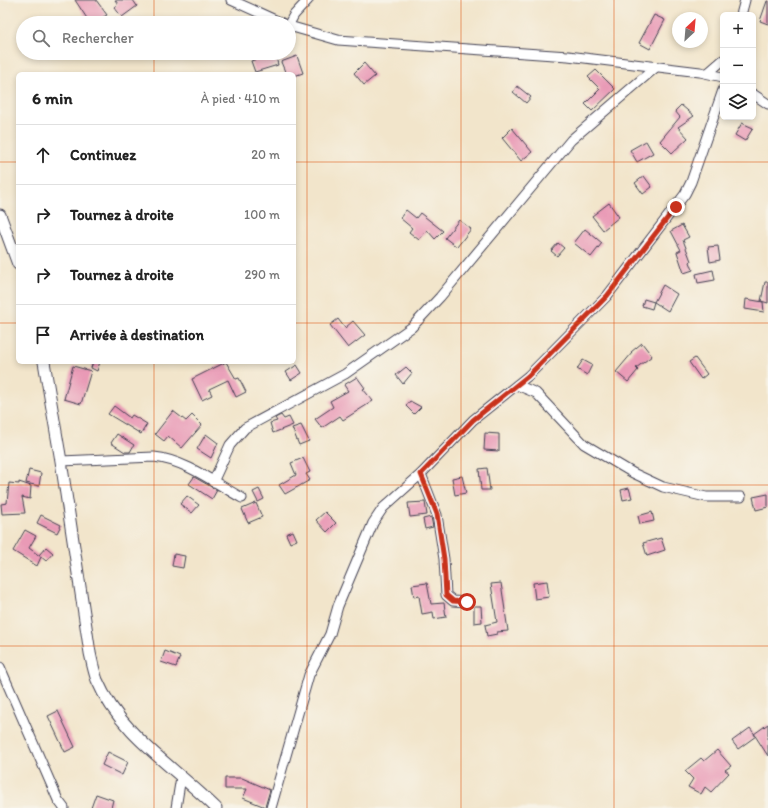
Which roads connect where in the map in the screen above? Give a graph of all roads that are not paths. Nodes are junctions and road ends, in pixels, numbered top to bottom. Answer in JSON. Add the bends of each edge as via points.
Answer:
{"nodes":[{"id":1,"x":231,"y":0,"type":"edge"},
{"id":2,"x":308,"y":0,"type":"edge"},
{"id":3,"x":745,"y":0,"type":"edge"},
{"id":4,"x":741,"y":12,"type":"edge"},
{"id":5,"x":266,"y":16,"type":"edge"},
{"id":6,"x":294,"y":16,"type":"edge"},
{"id":7,"x":296,"y":27,"type":"edge"},
{"id":8,"x":720,"y":63,"type":"edge"},
{"id":9,"x":656,"y":67,"type":"junction"},
{"id":10,"x":708,"y":73,"type":"junction"},
{"id":11,"x":720,"y":76,"type":"edge"},
{"id":12,"x":756,"y":96,"type":"edge"},
{"id":13,"x":720,"y":99,"type":"edge"},
{"id":14,"x":768,"y":104,"type":"edge"},
{"id":15,"x":0,"y":216,"type":"edge"},
{"id":16,"x":16,"y":259,"type":"edge"},
{"id":17,"x":44,"y":364,"type":"edge"},
{"id":18,"x":533,"y":371,"type":"junction"},
{"id":19,"x":517,"y":385,"type":"junction"},
{"id":20,"x":536,"y":393,"type":"junction"},
{"id":21,"x":62,"y":461,"type":"junction"},
{"id":22,"x":421,"y":474,"type":"junction"},
{"id":23,"x":213,"y":482,"type":"junction"},
{"id":24,"x":741,"y":497,"type":"dead end"},
{"id":25,"x":242,"y":498,"type":"dead end"},
{"id":26,"x":467,"y":602,"type":"dead end"},
{"id":27,"x":0,"y":667,"type":"edge"},
{"id":28,"x":181,"y":777,"type":"junction"},
{"id":29,"x":64,"y":808,"type":"edge"},
{"id":30,"x":176,"y":808,"type":"edge"},
{"id":31,"x":216,"y":808,"type":"edge"},
{"id":32,"x":271,"y":808,"type":"edge"}],
"edges":[{"from":1,"to":5,"type":"street"},
{"from":2,"to":6,"type":"street"},
{"from":3,"to":4,"type":"street"},
{"from":7,"to":9,"type":"street","via":[[338,40],[512,51]]},
{"from":8,"to":10,"type":"street"},
{"from":9,"to":10,"type":"street"},
{"from":9,"to":23,"type":"street","via":[[571,140],[445,291],[412,326],[345,374],[245,428],[230,445]]},
{"from":10,"to":11,"type":"street"},
{"from":12,"to":14,"type":"street"},
{"from":13,"to":18,"type":"street","via":[[685,194],[607,296]]},
{"from":15,"to":16,"type":"street"},
{"from":17,"to":21,"type":"street"},
{"from":18,"to":19,"type":"street"},
{"from":18,"to":20,"type":"street"},
{"from":19,"to":20,"type":"street"},
{"from":19,"to":22,"type":"street","via":[[473,420]]},
{"from":20,"to":24,"type":"street","via":[[584,444],[633,473],[663,487],[706,497]]},
{"from":21,"to":23,"type":"street","via":[[165,458]]},
{"from":21,"to":28,"type":"street","via":[[90,653],[97,679],[109,703],[129,728]]},
{"from":22,"to":26,"type":"street","via":[[437,514],[446,595],[453,601]]},
{"from":22,"to":32,"type":"street","via":[[383,508],[373,523],[338,606],[330,634],[308,675]]},
{"from":23,"to":25,"type":"street"},
{"from":27,"to":29,"type":"street","via":[[58,800]]},
{"from":28,"to":30,"type":"street"},
{"from":28,"to":31,"type":"street"}]}
